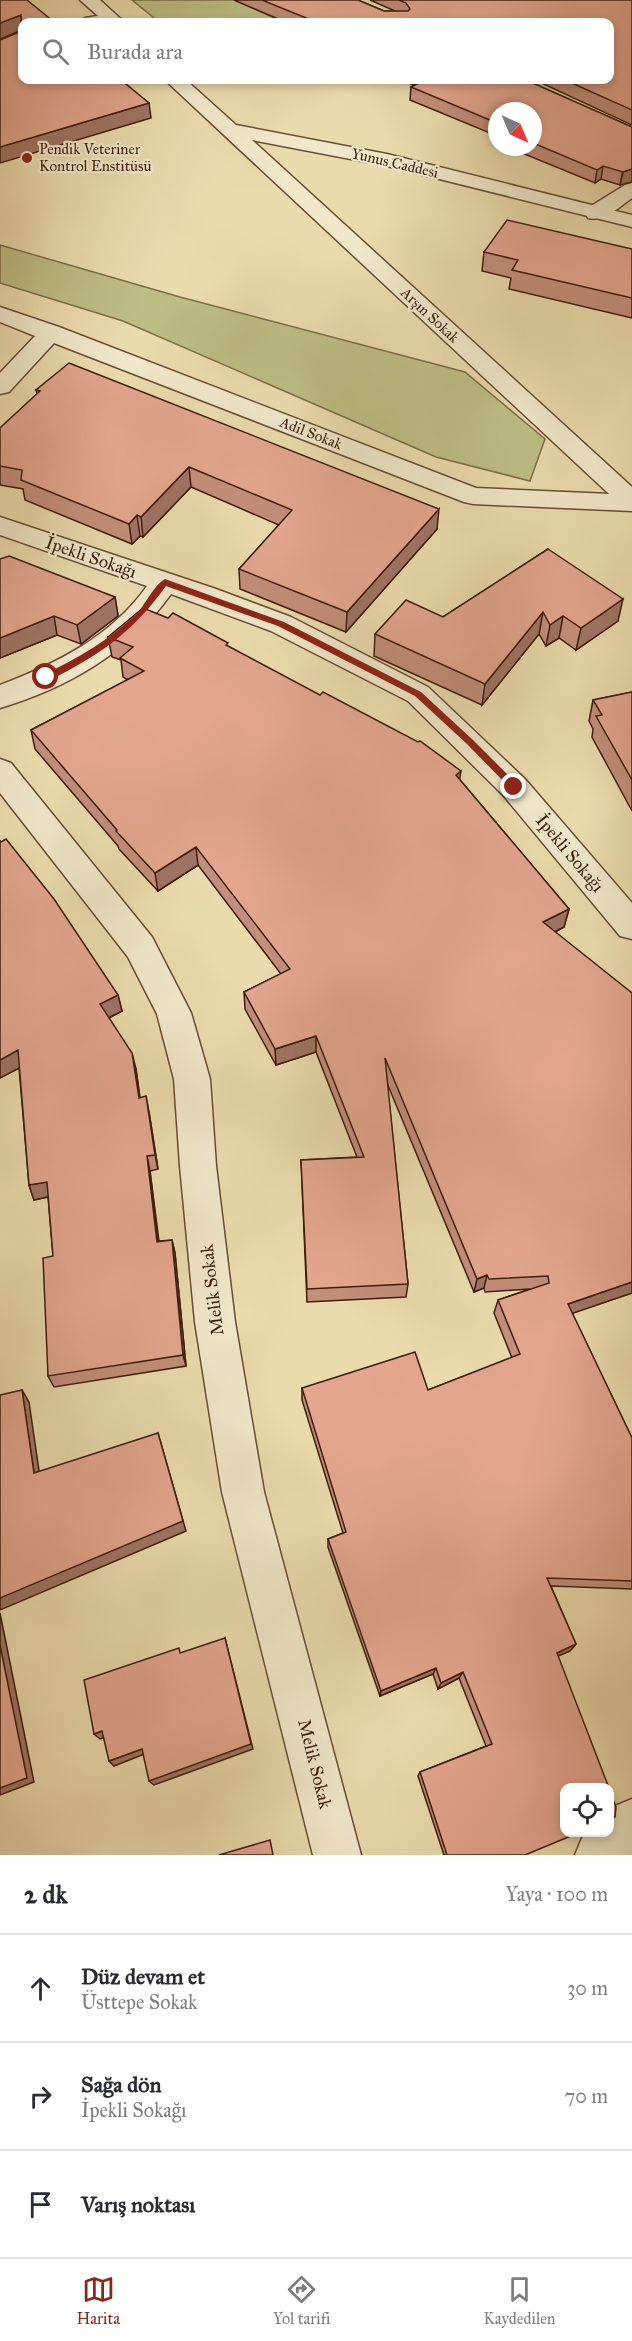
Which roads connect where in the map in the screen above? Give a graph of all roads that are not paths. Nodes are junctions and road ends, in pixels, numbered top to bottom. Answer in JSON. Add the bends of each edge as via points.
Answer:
{"nodes":[{"id":1,"x":89,"y":0,"type":"edge"},
{"id":2,"x":109,"y":18,"type":"edge"},
{"id":3,"x":179,"y":84,"type":"edge"},
{"id":4,"x":228,"y":130,"type":"junction"},
{"id":5,"x":352,"y":153,"type":"junction"},
{"id":6,"x":632,"y":189,"type":"edge"},
{"id":7,"x":300,"y":195,"type":"junction"},
{"id":8,"x":596,"y":213,"type":"junction"},
{"id":9,"x":632,"y":221,"type":"edge"},
{"id":10,"x":0,"y":314,"type":"edge"},
{"id":11,"x":51,"y":332,"type":"junction"},
{"id":12,"x":0,"y":387,"type":"edge"},
{"id":13,"x":632,"y":502,"type":"edge"},
{"id":14,"x":0,"y":526,"type":"edge"},
{"id":15,"x":165,"y":582,"type":"junction"},
{"id":16,"x":0,"y":697,"type":"edge"},
{"id":17,"x":0,"y":771,"type":"edge"},
{"id":18,"x":632,"y":926,"type":"edge"},
{"id":19,"x":632,"y":1823,"type":"edge"},
{"id":20,"x":337,"y":1855,"type":"edge"},
{"id":21,"x":599,"y":1855,"type":"edge"}],
"edges":[{"from":1,"to":2,"type":"street"},
{"from":3,"to":4,"type":"street"},
{"from":4,"to":5,"type":"street","name":"Yunus Caddesi"},
{"from":4,"to":7,"type":"street","name":"Arşın Sokak"},
{"from":5,"to":7,"type":"street","via":[[307,158],[302,165]]},
{"from":5,"to":8,"type":"street","name":"Yunus Caddesi"},
{"from":6,"to":8,"type":"street"},
{"from":7,"to":13,"type":"street","name":"Arşın Sokak"},
{"from":8,"to":9,"type":"street","name":"Yunus Caddesi"},
{"from":10,"to":11,"type":"street","name":"Adil Sokak"},
{"from":11,"to":12,"type":"street"},
{"from":11,"to":13,"type":"street","name":"Adil Sokak","via":[[473,496]]},
{"from":14,"to":15,"type":"street","name":"İpekli Sokağı"},
{"from":15,"to":16,"type":"street","via":[[117,636],[86,657]]},
{"from":15,"to":18,"type":"street","name":"İpekli Sokağı","via":[[281,624],[418,694],[514,787]]},
{"from":17,"to":20,"type":"street","name":"Melik Sokak","via":[[140,947],[174,1013],[192,1079],[215,1322],[243,1492]]},
{"from":19,"to":21,"type":"street"}]}
